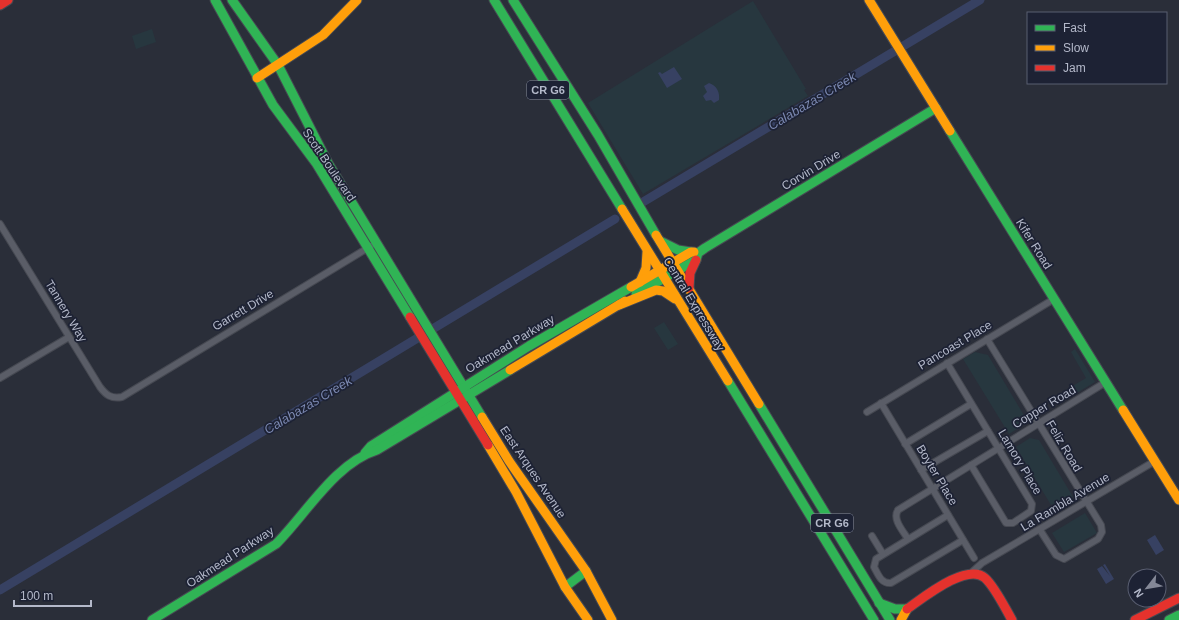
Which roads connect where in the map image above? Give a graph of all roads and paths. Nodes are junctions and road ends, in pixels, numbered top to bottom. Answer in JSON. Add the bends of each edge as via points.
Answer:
{"nodes":[{"id":1,"x":8,"y":0,"type":"edge"},
{"id":2,"x":214,"y":0,"type":"edge"},
{"id":3,"x":232,"y":0,"type":"edge"},
{"id":4,"x":357,"y":0,"type":"edge"},
{"id":5,"x":494,"y":0,"type":"edge"},
{"id":6,"x":513,"y":0,"type":"edge"},
{"id":7,"x":869,"y":0,"type":"edge"},
{"id":8,"x":0,"y":5,"type":"edge"},
{"id":9,"x":278,"y":65,"type":"junction"},
{"id":10,"x":257,"y":78,"type":"junction"},
{"id":11,"x":936,"y":108,"type":"junction"},
{"id":12,"x":0,"y":224,"type":"edge"},
{"id":13,"x":660,"y":241,"type":"junction"},
{"id":14,"x":376,"y":243,"type":"junction"},
{"id":15,"x":368,"y":248,"type":"junction"},
{"id":16,"x":647,"y":251,"type":"junction"},
{"id":17,"x":695,"y":255,"type":"junction"},
{"id":18,"x":676,"y":266,"type":"junction"},
{"id":19,"x":661,"y":274,"type":"junction"},
{"id":20,"x":640,"y":282,"type":"junction"},
{"id":21,"x":689,"y":288,"type":"junction"},
{"id":22,"x":1054,"y":299,"type":"junction"},
{"id":23,"x":678,"y":301,"type":"junction"},
{"id":24,"x":619,"y":305,"type":"junction"},
{"id":25,"x":423,"y":329,"type":"junction"},
{"id":26,"x":69,"y":337,"type":"junction"},
{"id":27,"x":987,"y":339,"type":"junction"},
{"id":28,"x":430,"y":340,"type":"junction"},
{"id":29,"x":947,"y":363,"type":"junction"},
{"id":30,"x":0,"y":378,"type":"edge"},
{"id":31,"x":1106,"y":382,"type":"junction"},
{"id":32,"x":463,"y":386,"type":"junction"},
{"id":33,"x":469,"y":395,"type":"junction"},
{"id":34,"x":457,"y":396,"type":"junction"},
{"id":35,"x":122,"y":397,"type":"joint"},
{"id":36,"x":881,"y":403,"type":"junction"},
{"id":37,"x":971,"y":404,"type":"junction"},
{"id":38,"x":867,"y":412,"type":"dead end"},
{"id":39,"x":1038,"y":424,"type":"junction"},
{"id":40,"x":988,"y":430,"type":"junction"},
{"id":41,"x":905,"y":444,"type":"junction"},
{"id":42,"x":998,"y":448,"type":"junction"},
{"id":43,"x":1155,"y":461,"type":"junction"},
{"id":44,"x":970,"y":465,"type":"junction"},
{"id":45,"x":921,"y":470,"type":"junction"},
{"id":46,"x":932,"y":488,"type":"junction"},
{"id":47,"x":1179,"y":500,"type":"edge"},
{"id":48,"x":1087,"y":502,"type":"junction"},
{"id":49,"x":948,"y":515,"type":"junction"},
{"id":50,"x":812,"y":520,"type":"junction"},
{"id":51,"x":1040,"y":530,"type":"junction"},
{"id":52,"x":872,"y":536,"type":"dead end"},
{"id":53,"x":908,"y":539,"type":"junction"},
{"id":54,"x":963,"y":540,"type":"junction"},
{"id":55,"x":883,"y":554,"type":"junction"},
{"id":56,"x":974,"y":558,"type":"dead end"},
{"id":57,"x":586,"y":571,"type":"junction"},
{"id":58,"x":975,"y":574,"type":"junction"},
{"id":59,"x":565,"y":587,"type":"junction"},
{"id":60,"x":1179,"y":594,"type":"edge"},
{"id":61,"x":1179,"y":598,"type":"edge"},
{"id":62,"x":1167,"y":602,"type":"edge"},
{"id":63,"x":879,"y":603,"type":"junction"},
{"id":64,"x":1167,"y":603,"type":"edge"},
{"id":65,"x":1158,"y":608,"type":"edge"},
{"id":66,"x":906,"y":609,"type":"junction"},
{"id":67,"x":152,"y":620,"type":"edge"},
{"id":68,"x":588,"y":620,"type":"edge"},
{"id":69,"x":612,"y":620,"type":"edge"},
{"id":70,"x":867,"y":620,"type":"edge"},
{"id":71,"x":874,"y":620,"type":"edge"},
{"id":72,"x":890,"y":620,"type":"edge"},
{"id":73,"x":901,"y":620,"type":"edge"},
{"id":74,"x":1012,"y":620,"type":"edge"},
{"id":75,"x":1136,"y":620,"type":"edge"}],
"edges":[{"from":1,"to":8,"type":"main road"},
{"from":2,"to":10,"type":"main road","name":"Scott Boulevard"},
{"from":3,"to":9,"type":"main road","name":"Scott Boulevard"},
{"from":4,"to":9,"type":"main road","via":[[323,35]]},
{"from":5,"to":16,"type":"main road","name":"Central Expressway","number":"CR G6"},
{"from":6,"to":13,"type":"main road","name":"Central Expressway","number":"CR G6","via":[[564,79]]},
{"from":7,"to":11,"type":"main road","name":"Kifer Road"},
{"from":9,"to":10,"type":"main road"},
{"from":9,"to":14,"type":"main road","name":"Scott Boulevard","via":[[328,163]]},
{"from":10,"to":15,"type":"main road","name":"Scott Boulevard","via":[[273,105],[316,163]]},
{"from":11,"to":17,"type":"main road","name":"Corvin Drive"},
{"from":11,"to":22,"type":"main road","name":"Kifer Road"},
{"from":12,"to":26,"type":"street","name":"Tannery Way"},
{"from":13,"to":17,"type":"main road"},
{"from":13,"to":18,"type":"main road","name":"Central Expressway","number":"CR G6"},
{"from":14,"to":15,"type":"street","name":"Garrett Drive"},
{"from":14,"to":25,"type":"main road","name":"Scott Boulevard"},
{"from":15,"to":25,"type":"main road","name":"Scott Boulevard"},
{"from":15,"to":35,"type":"street","name":"Garrett Drive"},
{"from":16,"to":19,"type":"main road","name":"Central Expressway","number":"CR G6"},
{"from":16,"to":20,"type":"main road","via":[[646,268]]},
{"from":17,"to":18,"type":"main road","name":"Corvin Drive"},
{"from":17,"to":21,"type":"main road"},
{"from":18,"to":19,"type":"main road","name":"Oakmead Parkway"},
{"from":18,"to":21,"type":"main road","name":"Central Expressway","number":"CR G6"},
{"from":19,"to":20,"type":"main road","name":"Oakmead Parkway"},
{"from":19,"to":23,"type":"main road","name":"Central Expressway","number":"CR G6"},
{"from":19,"to":24,"type":"main road","name":"Oakmead Parkway"},
{"from":20,"to":32,"type":"main road","name":"Oakmead Parkway"},
{"from":21,"to":63,"type":"main road","name":"Central Expressway","number":"CR G6"},
{"from":22,"to":27,"type":"street","name":"Pancoast Place"},
{"from":22,"to":31,"type":"main road","name":"Kifer Road"},
{"from":23,"to":24,"type":"main road","via":[[663,291],[656,290]]},
{"from":23,"to":50,"type":"main road","name":"Central Expressway","number":"CR G6"},
{"from":24,"to":33,"type":"main road","name":"Oakmead Parkway"},
{"from":25,"to":28,"type":"main road","name":"Scott Boulevard"},
{"from":26,"to":30,"type":"street"},
{"from":26,"to":35,"type":"street","name":"Tannery Way","via":[[104,392],[112,398]]},
{"from":27,"to":29,"type":"street","name":"Pancoast Place"},
{"from":27,"to":39,"type":"street","name":"Feliz Road"},
{"from":28,"to":32,"type":"main road","name":"East Arques Avenue"},
{"from":28,"to":34,"type":"main road","name":"East Arques Avenue"},
{"from":29,"to":36,"type":"street","name":"Pancoast Place"},
{"from":29,"to":37,"type":"street","name":"Lamory Place"},
{"from":31,"to":39,"type":"street","name":"Copper Road"},
{"from":31,"to":43,"type":"main road","name":"Kifer Road"},
{"from":32,"to":33,"type":"main road","name":"East Arques Avenue"},
{"from":32,"to":34,"type":"main road","name":"Oakmead Parkway"},
{"from":33,"to":34,"type":"main road","name":"Oakmead Parkway"},
{"from":33,"to":57,"type":"main road","name":"East Arques Avenue","via":[[509,461]]},
{"from":34,"to":59,"type":"main road","name":"East Arques Avenue","via":[[516,492]]},
{"from":34,"to":67,"type":"main road","name":"Oakmead Parkway","via":[[371,446],[334,478],[276,544]]},
{"from":36,"to":38,"type":"street","name":"Pancoast Place"},
{"from":36,"to":41,"type":"street","name":"Boyter Place"},
{"from":37,"to":40,"type":"street","name":"Lamory Place"},
{"from":37,"to":41,"type":"street"},
{"from":39,"to":42,"type":"street","name":"Copper Road"},
{"from":39,"to":48,"type":"street","name":"Feliz Road"},
{"from":40,"to":42,"type":"street","name":"Lamory Place"},
{"from":40,"to":45,"type":"street"},
{"from":41,"to":45,"type":"street","name":"Boyter Place"},
{"from":42,"to":44,"type":"street","name":"Copper Road"},
{"from":42,"to":44,"type":"street","name":"Lamory Place","via":[[1033,506],[1030,512],[1013,523],[1008,524],[1004,521]]},
{"from":43,"to":47,"type":"main road","name":"Kifer Road"},
{"from":43,"to":48,"type":"street","name":"La Rambla Avenue"},
{"from":44,"to":46,"type":"street","name":"Copper Road"},
{"from":45,"to":46,"type":"street","name":"Boyter Place"},
{"from":46,"to":49,"type":"street","name":"Boyter Place"},
{"from":46,"to":53,"type":"street","name":"Copper Road","via":[[896,513],[897,520]]},
{"from":48,"to":51,"type":"street","name":"La Rambla Avenue"},
{"from":48,"to":51,"type":"street","name":"Feliz Road","via":[[1101,525],[1102,532],[1098,539],[1073,554],[1064,559],[1058,558]]},
{"from":49,"to":53,"type":"street"},
{"from":49,"to":54,"type":"street","name":"Boyter Place"},
{"from":50,"to":70,"type":"main road","via":[[818,539]]},
{"from":50,"to":71,"type":"main road","name":"Central Expressway","number":"CR G6"},
{"from":51,"to":58,"type":"street","name":"La Rambla Avenue","via":[[987,562]]},
{"from":52,"to":55,"type":"street"},
{"from":53,"to":55,"type":"street"},
{"from":54,"to":55,"type":"street","via":[[888,584],[882,581],[873,564]]},
{"from":54,"to":56,"type":"street","name":"Boyter Place"},
{"from":57,"to":59,"type":"main road"},
{"from":57,"to":69,"type":"main road","name":"East Arques Avenue"},
{"from":58,"to":66,"type":"main road","via":[[959,577]]},
{"from":58,"to":74,"type":"main road","via":[[989,583]]},
{"from":59,"to":68,"type":"main road","name":"East Arques Avenue"},
{"from":60,"to":62,"type":"main road"},
{"from":61,"to":64,"type":"main road"},
{"from":63,"to":66,"type":"main road","via":[[895,609]]},
{"from":63,"to":72,"type":"main road","name":"Central Expressway","number":"CR G6"},
{"from":65,"to":75,"type":"main road"},
{"from":66,"to":73,"type":"main road"}]}
